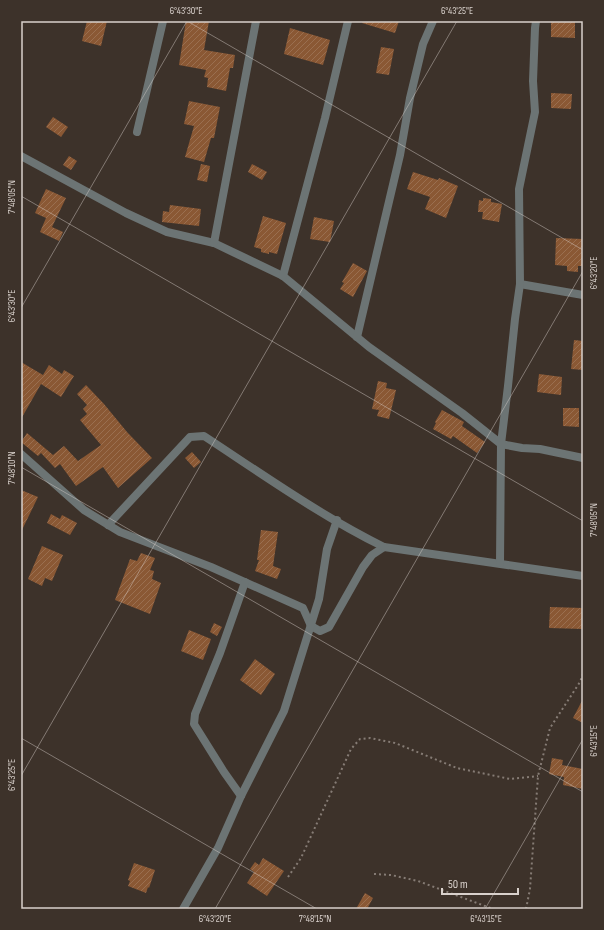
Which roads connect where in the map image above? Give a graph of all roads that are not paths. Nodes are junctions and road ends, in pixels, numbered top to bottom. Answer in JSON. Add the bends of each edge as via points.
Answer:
{"nodes":[{"id":1,"x":163,"y":21,"type":"edge"},
{"id":2,"x":256,"y":21,"type":"edge"},
{"id":3,"x":348,"y":21,"type":"edge"},
{"id":4,"x":433,"y":21,"type":"edge"},
{"id":5,"x":536,"y":21,"type":"edge"},
{"id":6,"x":137,"y":132,"type":"dead end"},
{"id":7,"x":21,"y":156,"type":"edge"},
{"id":8,"x":214,"y":244,"type":"junction"},
{"id":9,"x":283,"y":276,"type":"junction"},
{"id":10,"x":520,"y":284,"type":"junction"},
{"id":11,"x":583,"y":295,"type":"edge"},
{"id":12,"x":357,"y":337,"type":"junction"},
{"id":13,"x":501,"y":444,"type":"junction"},
{"id":14,"x":21,"y":454,"type":"edge"},
{"id":15,"x":583,"y":458,"type":"edge"},
{"id":16,"x":337,"y":520,"type":"junction"},
{"id":17,"x":108,"y":525,"type":"junction"},
{"id":18,"x":384,"y":547,"type":"junction"},
{"id":19,"x":500,"y":563,"type":"junction"},
{"id":20,"x":583,"y":576,"type":"edge"},
{"id":21,"x":245,"y":582,"type":"junction"},
{"id":22,"x":311,"y":626,"type":"junction"},
{"id":23,"x":241,"y":796,"type":"junction"},
{"id":24,"x":183,"y":909,"type":"edge"}],
"edges":[{"from":1,"to":6,"type":"street"},
{"from":2,"to":8,"type":"street"},
{"from":3,"to":9,"type":"street"},
{"from":4,"to":12,"type":"street","via":[[423,44],[410,98],[398,163]]},
{"from":5,"to":10,"type":"street","via":[[533,81],[535,112],[520,189]]},
{"from":7,"to":8,"type":"street","via":[[126,213],[167,232]]},
{"from":8,"to":9,"type":"street"},
{"from":9,"to":12,"type":"street"},
{"from":10,"to":11,"type":"street"},
{"from":10,"to":13,"type":"street"},
{"from":12,"to":13,"type":"street"},
{"from":13,"to":15,"type":"street"},
{"from":13,"to":19,"type":"street"},
{"from":14,"to":17,"type":"street","via":[[84,510]]},
{"from":16,"to":17,"type":"street","via":[[204,436],[190,437]]},
{"from":16,"to":18,"type":"street"},
{"from":16,"to":22,"type":"street","via":[[327,549],[319,599]]},
{"from":17,"to":21,"type":"street"},
{"from":18,"to":19,"type":"street"},
{"from":18,"to":22,"type":"street","via":[[372,555],[363,566],[329,627],[320,631]]},
{"from":19,"to":20,"type":"street"},
{"from":21,"to":22,"type":"street","via":[[303,608]]},
{"from":21,"to":23,"type":"street","via":[[195,714],[194,724]]},
{"from":22,"to":23,"type":"street","via":[[284,711]]},
{"from":23,"to":24,"type":"street","via":[[218,848]]}]}
